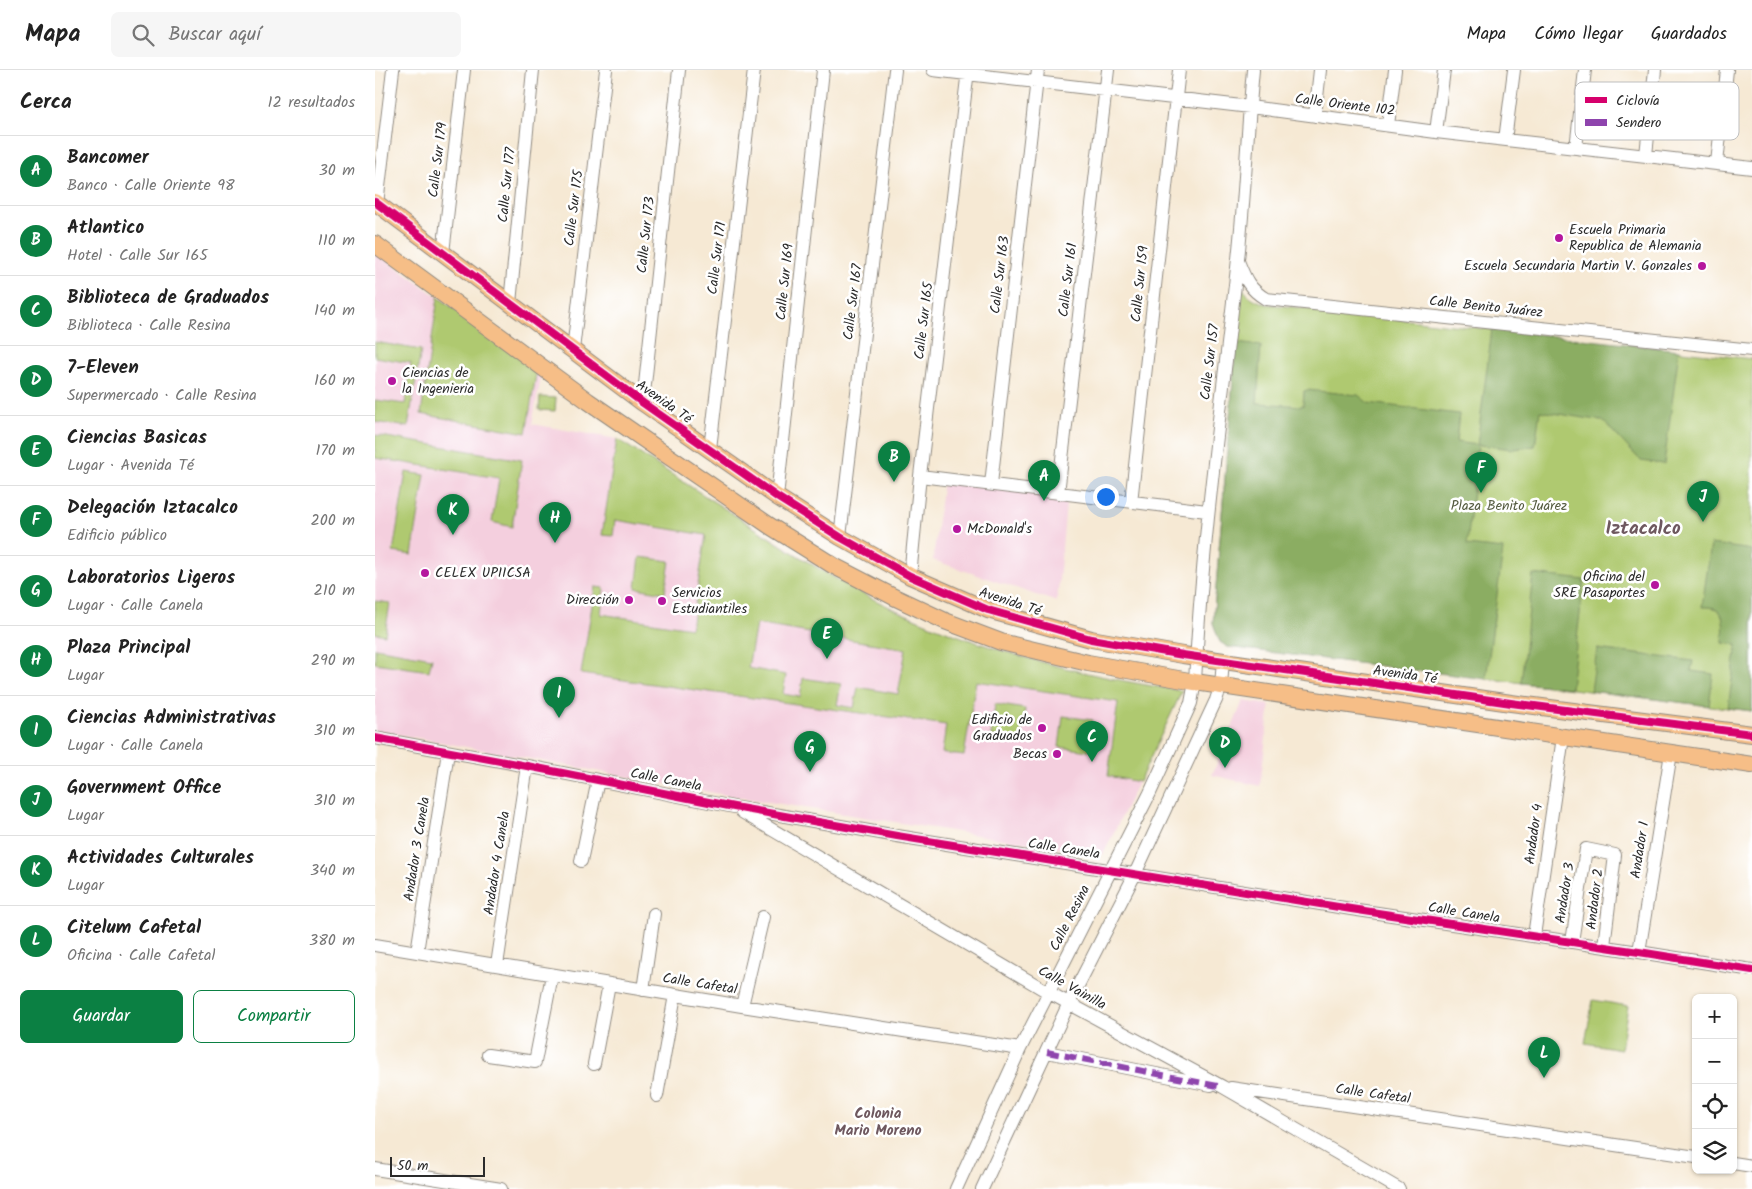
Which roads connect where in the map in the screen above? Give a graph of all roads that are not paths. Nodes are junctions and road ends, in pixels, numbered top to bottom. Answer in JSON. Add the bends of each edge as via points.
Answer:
{"nodes":[{"id":1,"x":393,"y":70,"type":"edge"},
{"id":2,"x":464,"y":70,"type":"edge"},
{"id":3,"x":533,"y":70,"type":"edge"},
{"id":4,"x":606,"y":70,"type":"edge"},
{"id":5,"x":679,"y":70,"type":"edge"},
{"id":6,"x":753,"y":70,"type":"edge"},
{"id":7,"x":823,"y":70,"type":"edge"},
{"id":8,"x":895,"y":70,"type":"edge"},
{"id":9,"x":933,"y":70,"type":"edge"},
{"id":10,"x":1108,"y":70,"type":"edge"},
{"id":11,"x":1179,"y":70,"type":"edge"},
{"id":12,"x":1253,"y":70,"type":"edge"},
{"id":13,"x":1320,"y":70,"type":"edge"},
{"id":14,"x":1395,"y":70,"type":"edge"},
{"id":15,"x":1444,"y":70,"type":"edge"},
{"id":16,"x":1514,"y":70,"type":"edge"},
{"id":17,"x":968,"y":72,"type":"edge"},
{"id":18,"x":1038,"y":76,"type":"edge"},
{"id":19,"x":1105,"y":90,"type":"junction"},
{"id":20,"x":1176,"y":98,"type":"junction"},
{"id":21,"x":1250,"y":107,"type":"junction"},
{"id":22,"x":1315,"y":116,"type":"junction"},
{"id":23,"x":1388,"y":126,"type":"junction"},
{"id":24,"x":1437,"y":132,"type":"junction"},
{"id":25,"x":1505,"y":140,"type":"junction"},
{"id":26,"x":1577,"y":140,"type":"edge"},
{"id":27,"x":1648,"y":140,"type":"edge"},
{"id":28,"x":1720,"y":140,"type":"edge"},
{"id":29,"x":1576,"y":148,"type":"junction"},
{"id":30,"x":1646,"y":155,"type":"junction"},
{"id":31,"x":1717,"y":164,"type":"junction"},
{"id":32,"x":1752,"y":168,"type":"edge"},
{"id":33,"x":376,"y":203,"type":"edge"},
{"id":34,"x":375,"y":244,"type":"edge"},
{"id":35,"x":443,"y":253,"type":"junction"},
{"id":36,"x":1238,"y":260,"type":"junction"},
{"id":37,"x":510,"y":303,"type":"junction"},
{"id":38,"x":573,"y":350,"type":"junction"},
{"id":39,"x":1752,"y":350,"type":"edge"},
{"id":40,"x":643,"y":403,"type":"junction"},
{"id":41,"x":710,"y":449,"type":"junction"},
{"id":42,"x":920,"y":476,"type":"junction"},
{"id":43,"x":991,"y":484,"type":"junction"},
{"id":44,"x":1058,"y":492,"type":"junction"},
{"id":45,"x":777,"y":497,"type":"junction"},
{"id":46,"x":1131,"y":502,"type":"junction"},
{"id":47,"x":1207,"y":511,"type":"junction"},
{"id":48,"x":841,"y":537,"type":"junction"},
{"id":49,"x":910,"y":576,"type":"junction"},
{"id":50,"x":1196,"y":657,"type":"junction"},
{"id":51,"x":1223,"y":661,"type":"junction"},
{"id":52,"x":1195,"y":682,"type":"junction"},
{"id":53,"x":1221,"y":685,"type":"junction"},
{"id":54,"x":1752,"y":734,"type":"edge"},
{"id":55,"x":1563,"y":737,"type":"junction"},
{"id":56,"x":375,"y":738,"type":"edge"},
{"id":57,"x":448,"y":752,"type":"junction"},
{"id":58,"x":1671,"y":753,"type":"junction"},
{"id":59,"x":1752,"y":765,"type":"edge"},
{"id":60,"x":527,"y":766,"type":"junction"},
{"id":61,"x":598,"y":780,"type":"junction"},
{"id":62,"x":734,"y":807,"type":"junction"},
{"id":63,"x":1587,"y":849,"type":"joint"},
{"id":64,"x":581,"y":861,"type":"dead end"},
{"id":65,"x":1111,"y":869,"type":"junction"},
{"id":66,"x":1135,"y":874,"type":"junction"},
{"id":67,"x":654,"y":914,"type":"dead end"},
{"id":68,"x":763,"y":916,"type":"dead end"},
{"id":69,"x":1534,"y":936,"type":"junction"},
{"id":70,"x":1572,"y":942,"type":"junction"},
{"id":71,"x":375,"y":945,"type":"edge"},
{"id":72,"x":1604,"y":946,"type":"junction"},
{"id":73,"x":417,"y":952,"type":"junction"},
{"id":74,"x":1639,"y":952,"type":"junction"},
{"id":75,"x":497,"y":965,"type":"junction"},
{"id":76,"x":1752,"y":970,"type":"edge"},
{"id":77,"x":552,"y":975,"type":"junction"},
{"id":78,"x":609,"y":984,"type":"junction"},
{"id":79,"x":643,"y":990,"type":"junction"},
{"id":80,"x":1049,"y":992,"type":"junction"},
{"id":81,"x":675,"y":995,"type":"junction"},
{"id":82,"x":1069,"y":1004,"type":"junction"},
{"id":83,"x":742,"y":1006,"type":"junction"},
{"id":84,"x":1020,"y":1049,"type":"junction"},
{"id":85,"x":1047,"y":1052,"type":"junction"},
{"id":86,"x":489,"y":1055,"type":"dead end"},
{"id":87,"x":594,"y":1064,"type":"dead end"},
{"id":88,"x":1223,"y":1087,"type":"junction"},
{"id":89,"x":657,"y":1096,"type":"dead end"},
{"id":90,"x":1692,"y":1156,"type":"edge"},
{"id":91,"x":1737,"y":1164,"type":"edge"},
{"id":92,"x":1752,"y":1166,"type":"edge"},
{"id":93,"x":375,"y":1169,"type":"edge"},
{"id":94,"x":501,"y":1189,"type":"edge"},
{"id":95,"x":956,"y":1189,"type":"edge"},
{"id":96,"x":982,"y":1189,"type":"edge"},
{"id":97,"x":1399,"y":1189,"type":"edge"}],
"edges":[{"from":1,"to":33,"type":"street"},
{"from":2,"to":35,"type":"street","name":"Calle Sur 179"},
{"from":3,"to":37,"type":"street","name":"Calle Sur 177"},
{"from":4,"to":38,"type":"street","name":"Calle Sur 175"},
{"from":5,"to":40,"type":"street","name":"Calle Sur 173"},
{"from":6,"to":41,"type":"street","name":"Calle Sur 171"},
{"from":7,"to":45,"type":"street","name":"Calle Sur 169"},
{"from":8,"to":48,"type":"street","name":"Calle Sur 167"},
{"from":9,"to":17,"type":"street","name":"Calle Oriente 102"},
{"from":10,"to":19,"type":"street","name":"Calle Sur 161"},
{"from":11,"to":20,"type":"street","name":"Calle Sur 159"},
{"from":12,"to":21,"type":"street","name":"Calle Sur 157"},
{"from":13,"to":22,"type":"street"},
{"from":14,"to":23,"type":"street"},
{"from":15,"to":24,"type":"street"},
{"from":16,"to":25,"type":"street"},
{"from":17,"to":18,"type":"street","name":"Calle Oriente 102"},
{"from":17,"to":42,"type":"street","name":"Calle Sur 165"},
{"from":18,"to":19,"type":"street","name":"Calle Oriente 102"},
{"from":18,"to":43,"type":"street","name":"Calle Sur 163"},
{"from":19,"to":20,"type":"street","name":"Calle Oriente 102"},
{"from":19,"to":44,"type":"street","name":"Calle Sur 161"},
{"from":20,"to":21,"type":"street","name":"Calle Oriente 102"},
{"from":20,"to":46,"type":"street","name":"Calle Sur 159"},
{"from":21,"to":22,"type":"street","name":"Calle Oriente 102"},
{"from":21,"to":36,"type":"street","name":"Calle Sur 157"},
{"from":22,"to":23,"type":"street","name":"Calle Oriente 102"},
{"from":23,"to":24,"type":"street","name":"Calle Oriente 102"},
{"from":24,"to":25,"type":"street","name":"Calle Oriente 102"},
{"from":25,"to":29,"type":"street","name":"Calle Oriente 102"},
{"from":26,"to":29,"type":"street"},
{"from":27,"to":30,"type":"street"},
{"from":28,"to":31,"type":"street"},
{"from":29,"to":30,"type":"street","name":"Calle Oriente 102"},
{"from":30,"to":31,"type":"street","name":"Calle Oriente 102"},
{"from":31,"to":32,"type":"street","name":"Calle Oriente 102"},
{"from":33,"to":35,"type":"main road","name":"Avenida Té"},
{"from":34,"to":52,"type":"main road","via":[[588,401],[834,566],[945,621],[1001,642],[1088,663]]},
{"from":35,"to":37,"type":"main road","name":"Avenida Té"},
{"from":36,"to":39,"type":"street","name":"Calle Benito Juárez","via":[[1254,292],[1266,299]]},
{"from":36,"to":47,"type":"street","name":"Calle Sur 157"},
{"from":37,"to":38,"type":"main road","name":"Avenida Té"},
{"from":38,"to":40,"type":"main road","name":"Avenida Té"},
{"from":40,"to":41,"type":"main road","name":"Avenida Té"},
{"from":41,"to":45,"type":"main road","name":"Avenida Té"},
{"from":42,"to":43,"type":"street"},
{"from":42,"to":49,"type":"street","name":"Calle Sur 165"},
{"from":43,"to":44,"type":"street"},
{"from":44,"to":46,"type":"street"},
{"from":45,"to":48,"type":"main road","name":"Avenida Té"},
{"from":46,"to":47,"type":"street"},
{"from":47,"to":50,"type":"street","name":"Calle Sur 157"},
{"from":48,"to":49,"type":"main road","name":"Avenida Té"},
{"from":49,"to":50,"type":"main road","name":"Avenida Té","via":[[1006,616],[1091,639]]},
{"from":50,"to":51,"type":"main road","name":"Avenida Té"},
{"from":50,"to":52,"type":"street","name":"Calle Resina"},
{"from":51,"to":53,"type":"street"},
{"from":51,"to":54,"type":"main road","name":"Avenida Té"},
{"from":52,"to":53,"type":"main road"},
{"from":52,"to":65,"type":"street","name":"Calle Resina","via":[[1191,703]]},
{"from":53,"to":55,"type":"main road"},
{"from":53,"to":66,"type":"street"},
{"from":55,"to":58,"type":"main road"},
{"from":55,"to":69,"type":"street","name":"Andador 4"},
{"from":56,"to":57,"type":"street","name":"Calle Canela"},
{"from":57,"to":60,"type":"street","name":"Calle Canela"},
{"from":57,"to":73,"type":"street","name":"Andador 3 Canela"},
{"from":58,"to":59,"type":"main road"},
{"from":58,"to":74,"type":"street","name":"Andador 1"},
{"from":60,"to":61,"type":"street","name":"Calle Canela"},
{"from":60,"to":75,"type":"street","name":"Andador 4 Canela"},
{"from":61,"to":62,"type":"street","name":"Calle Canela"},
{"from":61,"to":64,"type":"street"},
{"from":62,"to":65,"type":"street","name":"Calle Canela"},
{"from":62,"to":80,"type":"street","name":"Calle Vainilla"},
{"from":63,"to":70,"type":"street","name":"Andador 3"},
{"from":63,"to":72,"type":"street","name":"Andador 2","via":[[1615,855]]},
{"from":65,"to":66,"type":"street","name":"Calle Canela"},
{"from":65,"to":80,"type":"street","name":"Calle Resina"},
{"from":66,"to":69,"type":"street","name":"Calle Canela"},
{"from":66,"to":82,"type":"street"},
{"from":67,"to":79,"type":"street"},
{"from":68,"to":83,"type":"street"},
{"from":69,"to":70,"type":"street","name":"Calle Canela"},
{"from":70,"to":72,"type":"street","name":"Calle Canela"},
{"from":71,"to":73,"type":"street","name":"Calle Cafetal"},
{"from":72,"to":74,"type":"street","name":"Calle Canela"},
{"from":73,"to":75,"type":"street","name":"Calle Cafetal"},
{"from":74,"to":76,"type":"street","name":"Calle Canela"},
{"from":75,"to":77,"type":"street","name":"Calle Cafetal"},
{"from":77,"to":78,"type":"street","name":"Calle Cafetal"},
{"from":77,"to":86,"type":"street","via":[[535,1062]]},
{"from":78,"to":79,"type":"street","name":"Calle Cafetal"},
{"from":78,"to":87,"type":"street"},
{"from":79,"to":81,"type":"street","name":"Calle Cafetal"},
{"from":80,"to":82,"type":"street","name":"Calle Vainilla"},
{"from":80,"to":84,"type":"street","name":"Calle Resina"},
{"from":81,"to":83,"type":"street","name":"Calle Cafetal"},
{"from":81,"to":89,"type":"street"},
{"from":82,"to":85,"type":"street"},
{"from":82,"to":88,"type":"street","name":"Calle Vainilla"},
{"from":83,"to":84,"type":"street","name":"Calle Cafetal"},
{"from":84,"to":95,"type":"street","name":"Calle Resina"},
{"from":85,"to":88,"type":"street","name":"Calle Cafetal"},
{"from":85,"to":96,"type":"street"},
{"from":88,"to":90,"type":"street","name":"Calle Cafetal"},
{"from":88,"to":97,"type":"street","name":"Calle Vainilla"},
{"from":91,"to":92,"type":"street"},
{"from":93,"to":94,"type":"street"}]}
